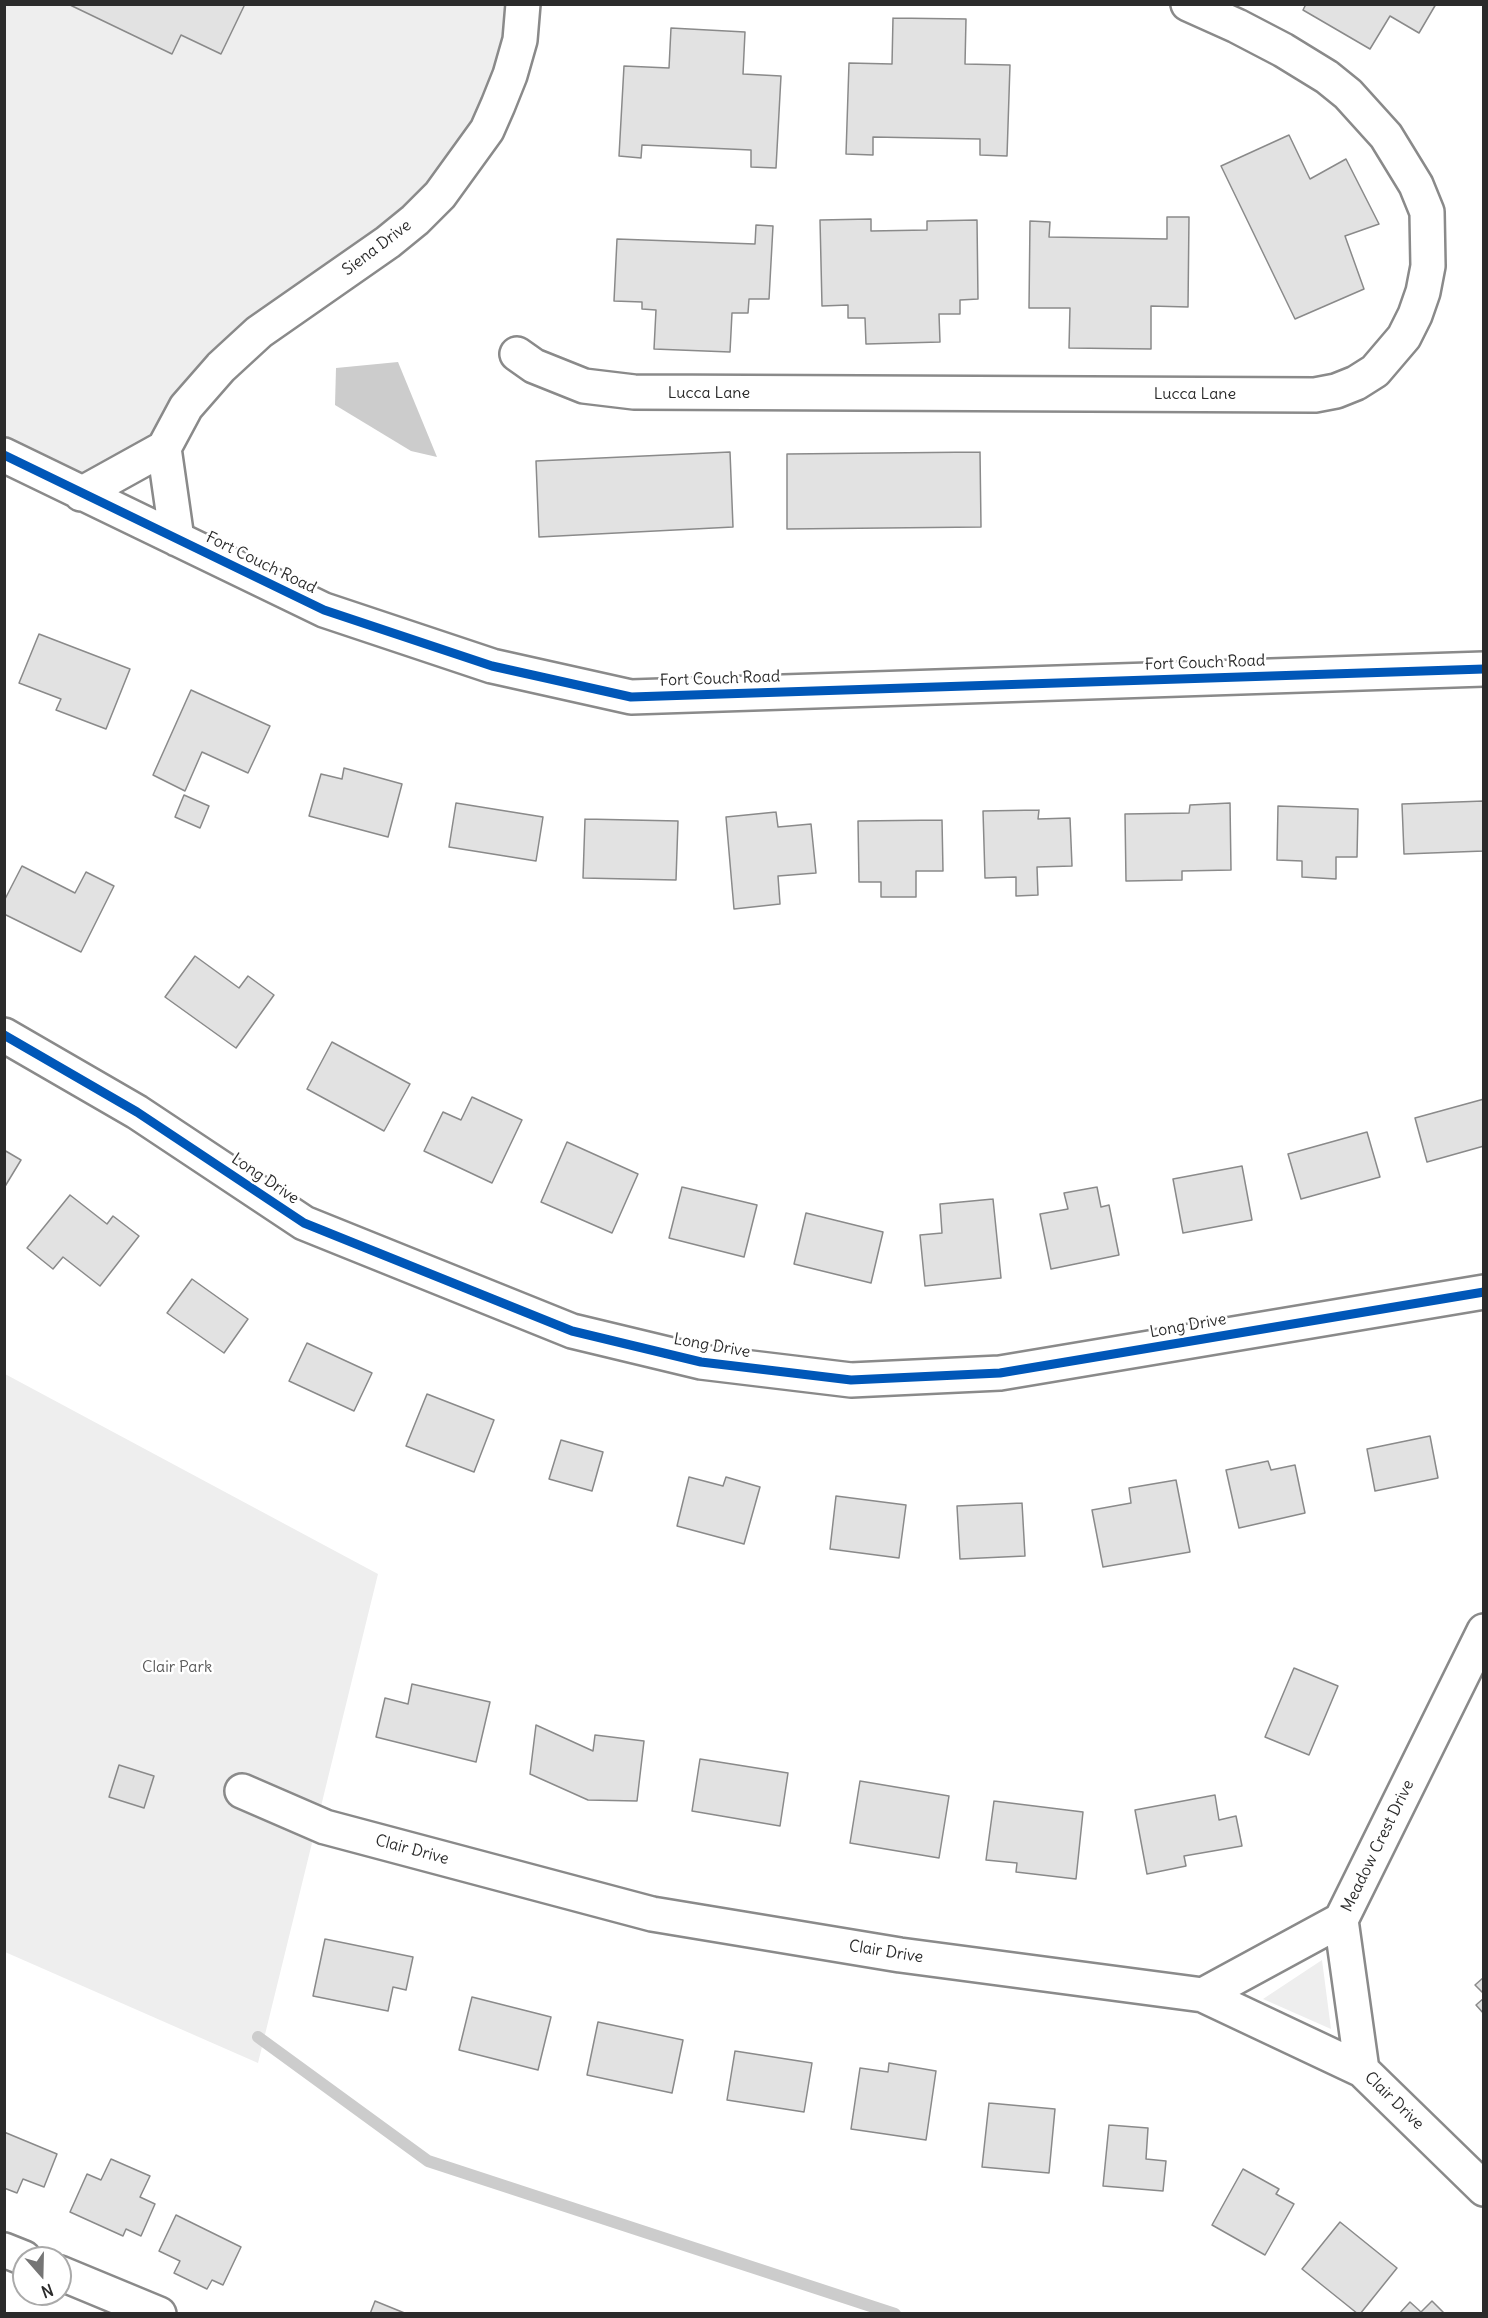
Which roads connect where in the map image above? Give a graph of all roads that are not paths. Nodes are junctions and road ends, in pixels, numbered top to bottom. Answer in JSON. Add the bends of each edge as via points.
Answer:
{"nodes":[{"id":1,"x":523,"y":4,"type":"edge"},
{"id":2,"x":1188,"y":4,"type":"edge"},
{"id":3,"x":517,"y":354,"type":"dead end"},
{"id":4,"x":164,"y":448,"type":"junction"},
{"id":5,"x":4,"y":455,"type":"edge"},
{"id":6,"x":81,"y":494,"type":"junction"},
{"id":7,"x":177,"y":539,"type":"junction"},
{"id":8,"x":1484,"y":669,"type":"edge"},
{"id":9,"x":4,"y":1035,"type":"edge"},
{"id":10,"x":1484,"y":1292,"type":"edge"},
{"id":11,"x":1484,"y":1631,"type":"edge"},
{"id":12,"x":242,"y":1791,"type":"dead end"},
{"id":13,"x":1341,"y":1920,"type":"junction"},
{"id":14,"x":1203,"y":1995,"type":"junction"},
{"id":15,"x":1362,"y":2070,"type":"junction"},
{"id":16,"x":1484,"y":2189,"type":"edge"},
{"id":17,"x":72,"y":2278,"type":"edge"},
{"id":18,"x":159,"y":2313,"type":"edge"}],
"edges":[{"from":1,"to":4,"type":"street","name":"Siena Drive","via":[[520,40],[498,105],[487,130],[440,195],[388,242],[259,332],[220,367],[186,407]]},
{"from":2,"to":3,"type":"street","name":"Lucca Lane","via":[[1283,50],[1341,88],[1386,136],[1416,185],[1427,212],[1428,266],[1423,292],[1404,337],[1391,355],[1356,382],[1315,395],[634,392],[584,386],[534,366]]},
{"from":4,"to":6,"type":"street"},
{"from":4,"to":7,"type":"street"},
{"from":5,"to":6,"type":"street","name":"Fort Couch Road"},
{"from":6,"to":7,"type":"street","name":"Fort Couch Road"},
{"from":7,"to":8,"type":"street","name":"Fort Couch Road","via":[[324,610],[492,666],[631,697]]},
{"from":9,"to":10,"type":"street","name":"Long Drive","via":[[137,1112],[304,1222],[572,1331],[700,1362],[851,1380],[1000,1374]]},
{"from":11,"to":13,"type":"street","name":"Meadow Crest Drive"},
{"from":12,"to":14,"type":"street","name":"Clair Drive","via":[[325,1827],[652,1914],[900,1955]]},
{"from":13,"to":14,"type":"street","name":"Meadow Crest Drive"},
{"from":13,"to":15,"type":"street"},
{"from":14,"to":15,"type":"street","name":"Clair Drive"},
{"from":15,"to":16,"type":"street","name":"Clair Drive"},
{"from":17,"to":18,"type":"street"}]}
